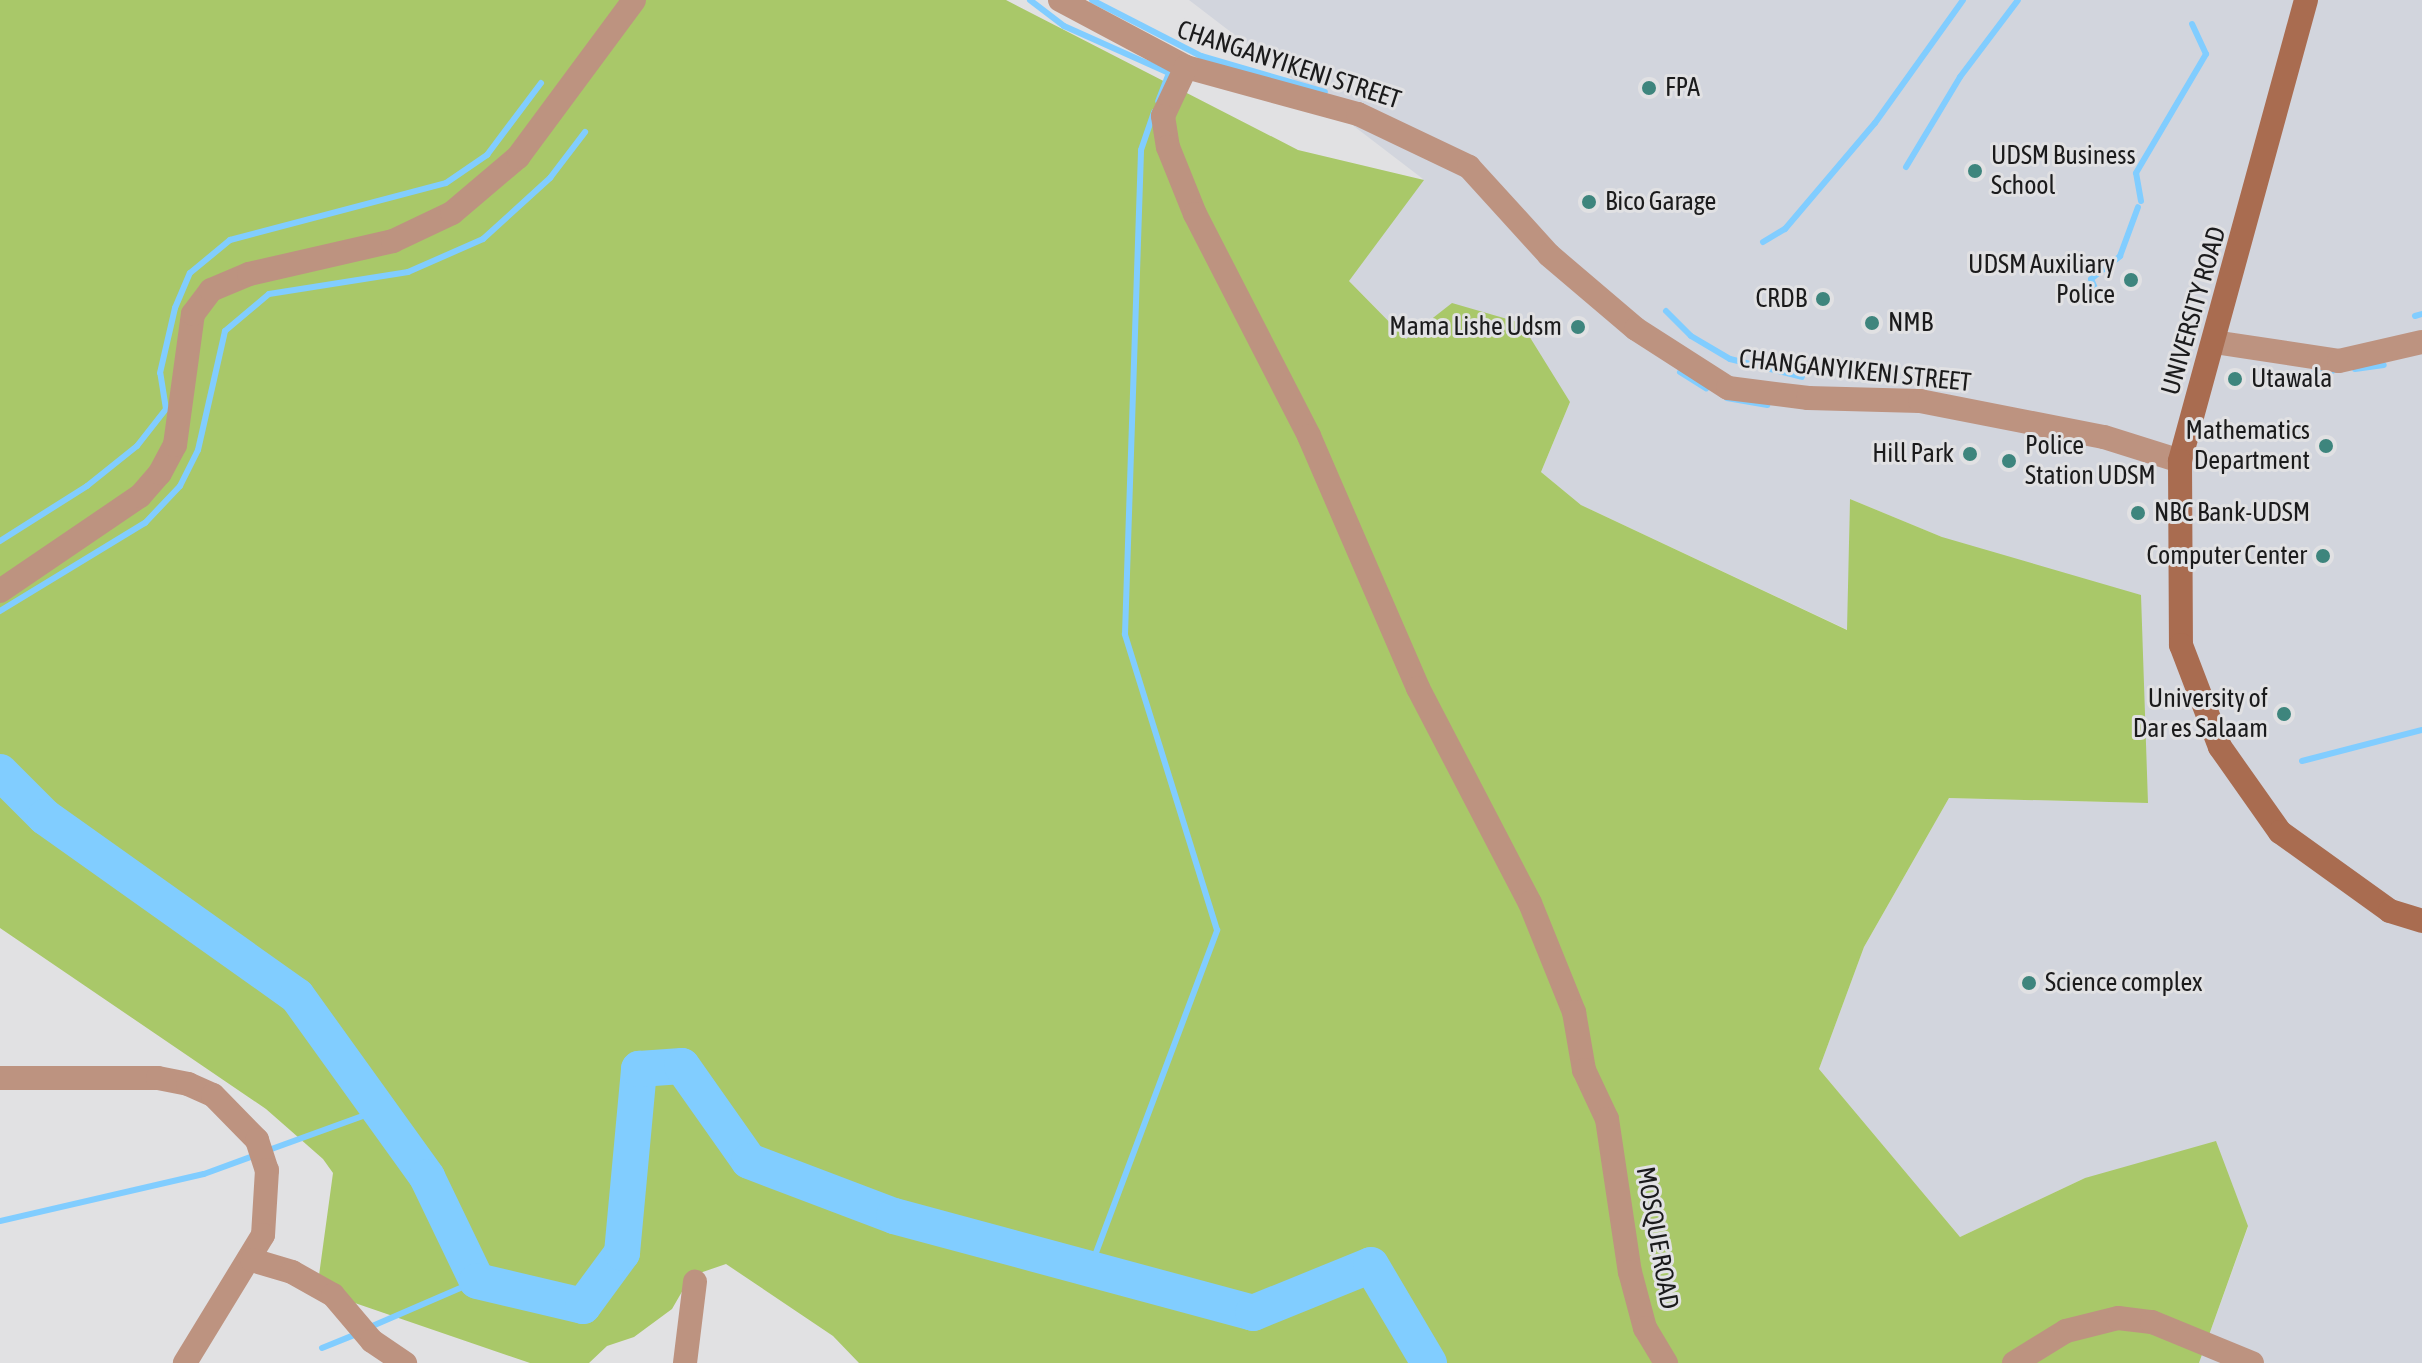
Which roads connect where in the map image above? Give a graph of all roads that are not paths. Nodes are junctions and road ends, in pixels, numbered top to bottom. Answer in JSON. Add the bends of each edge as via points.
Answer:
{"nodes":[{"id":1,"x":634,"y":0,"type":"edge"},
{"id":2,"x":1060,"y":0,"type":"edge"},
{"id":3,"x":2306,"y":0,"type":"edge"},
{"id":4,"x":1186,"y":67,"type":"junction"},
{"id":5,"x":2214,"y":342,"type":"junction"},
{"id":6,"x":2422,"y":342,"type":"edge"},
{"id":7,"x":2180,"y":461,"type":"junction"},
{"id":8,"x":0,"y":591,"type":"edge"},
{"id":9,"x":2422,"y":921,"type":"edge"},
{"id":10,"x":0,"y":1078,"type":"edge"},
{"id":11,"x":252,"y":1260,"type":"junction"},
{"id":12,"x":695,"y":1282,"type":"dead end"},
{"id":13,"x":185,"y":1363,"type":"edge"},
{"id":14,"x":405,"y":1363,"type":"edge"},
{"id":15,"x":685,"y":1363,"type":"edge"},
{"id":16,"x":1666,"y":1363,"type":"edge"},
{"id":17,"x":2014,"y":1363,"type":"edge"},
{"id":18,"x":2252,"y":1363,"type":"edge"}],
"edges":[{"from":1,"to":8,"type":"street","via":[[518,157],[452,213],[393,241],[249,274],[211,290],[193,314],[175,445],[160,473],[140,496]]},
{"from":2,"to":4,"type":"street","name":"CHANGANYIKENI STREET"},
{"from":3,"to":5,"type":"street","name":"UNIVERSITY ROAD"},
{"from":4,"to":7,"type":"street","name":"CHANGANYIKENI STREET","via":[[1358,114],[1469,167],[1549,255],[1636,329],[1728,388],[1808,398],[1920,401],[2104,437]]},
{"from":4,"to":16,"type":"street","name":"MOSQUE ROAD","via":[[1163,116],[1168,147],[1195,214],[1309,436],[1418,688],[1530,903],[1574,1012],[1584,1070],[1607,1119],[1630,1272],[1645,1328]]},
{"from":5,"to":6,"type":"street","via":[[2339,361]]},
{"from":5,"to":7,"type":"street","name":"UNIVERSITY ROAD"},
{"from":7,"to":9,"type":"street","name":"UNIVERSITY ROAD","via":[[2181,645],[2220,747],[2280,832],[2390,911]]},
{"from":10,"to":11,"type":"street","via":[[158,1078],[213,1095],[248,1129],[267,1170],[263,1235]]},
{"from":11,"to":13,"type":"street"},
{"from":11,"to":14,"type":"street","via":[[292,1272],[333,1295],[372,1341]]},
{"from":12,"to":15,"type":"street"},
{"from":17,"to":18,"type":"street","via":[[2066,1331],[2118,1318],[2152,1322]]}]}
